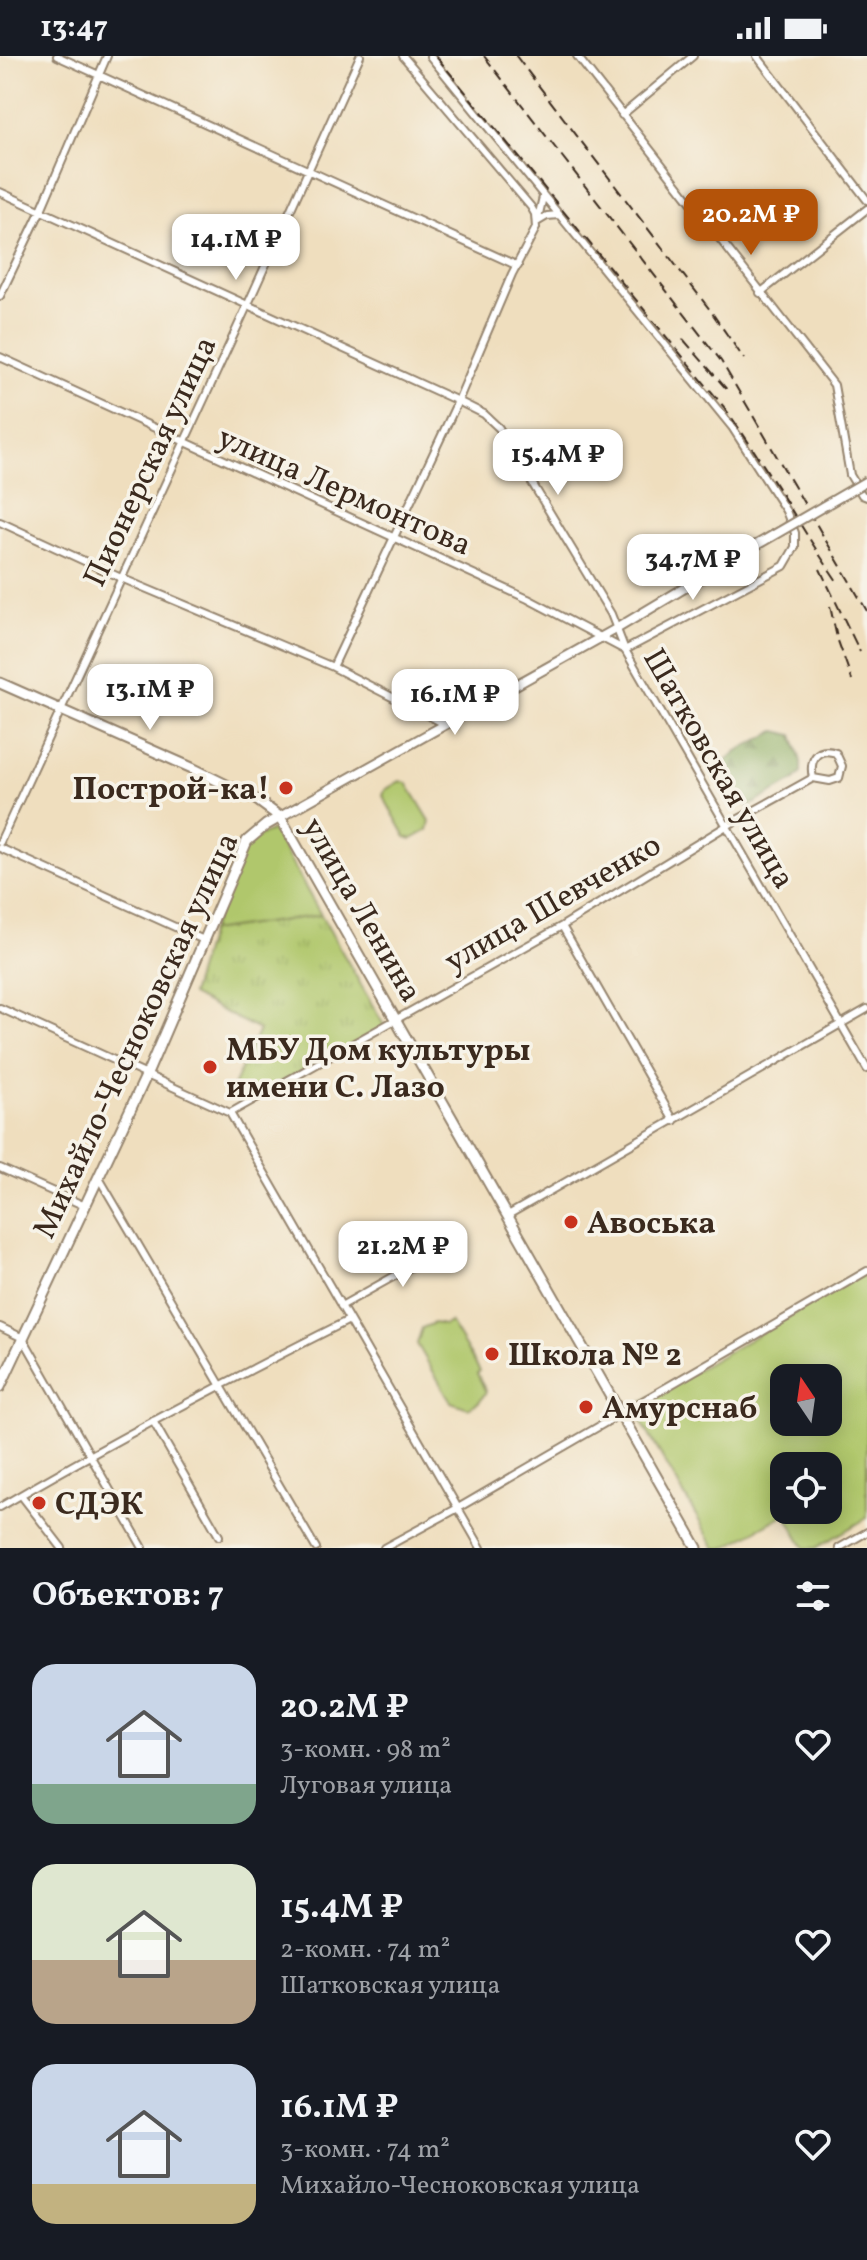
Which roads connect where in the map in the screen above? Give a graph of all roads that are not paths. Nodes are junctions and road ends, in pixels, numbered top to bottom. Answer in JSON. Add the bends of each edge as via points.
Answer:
{"nodes":[{"id":1,"x":57,"y":56,"type":"edge"},
{"id":2,"x":107,"y":56,"type":"edge"},
{"id":3,"x":360,"y":56,"type":"edge"},
{"id":4,"x":403,"y":56,"type":"edge"},
{"id":5,"x":430,"y":56,"type":"edge"},
{"id":6,"x":577,"y":56,"type":"edge"},
{"id":7,"x":693,"y":56,"type":"edge"},
{"id":8,"x":757,"y":56,"type":"edge"},
{"id":9,"x":99,"y":75,"type":"junction"},
{"id":10,"x":622,"y":115,"type":"junction"},
{"id":11,"x":308,"y":170,"type":"junction"},
{"id":12,"x":0,"y":192,"type":"edge"},
{"id":13,"x":543,"y":197,"type":"junction"},
{"id":14,"x":867,"y":200,"type":"edge"},
{"id":15,"x":867,"y":209,"type":"edge"},
{"id":16,"x":41,"y":210,"type":"junction"},
{"id":17,"x":559,"y":215,"type":"junction"},
{"id":18,"x":537,"y":222,"type":"junction"},
{"id":19,"x":518,"y":266,"type":"junction"},
{"id":20,"x":760,"y":293,"type":"junction"},
{"id":21,"x":0,"y":296,"type":"edge"},
{"id":22,"x":248,"y":304,"type":"junction"},
{"id":23,"x":0,"y":357,"type":"edge"},
{"id":24,"x":458,"y":401,"type":"junction"},
{"id":25,"x":182,"y":443,"type":"junction"},
{"id":26,"x":867,"y":481,"type":"edge"},
{"id":27,"x":867,"y":497,"type":"edge"},
{"id":28,"x":0,"y":522,"type":"edge"},
{"id":29,"x":393,"y":539,"type":"junction"},
{"id":30,"x":121,"y":578,"type":"junction"},
{"id":31,"x":616,"y":629,"type":"junction"},
{"id":32,"x":599,"y":638,"type":"junction"},
{"id":33,"x":625,"y":650,"type":"junction"},
{"id":34,"x":333,"y":667,"type":"junction"},
{"id":35,"x":0,"y":683,"type":"edge"},
{"id":36,"x":62,"y":711,"type":"junction"},
{"id":37,"x":445,"y":724,"type":"junction"},
{"id":38,"x":813,"y":778,"type":"junction"},
{"id":39,"x":280,"y":817,"type":"junction"},
{"id":40,"x":728,"y":825,"type":"junction"},
{"id":41,"x":0,"y":845,"type":"edge"},
{"id":42,"x":562,"y":926,"type":"junction"},
{"id":43,"x":206,"y":941,"type":"junction"},
{"id":44,"x":0,"y":1008,"type":"edge"},
{"id":45,"x":867,"y":1009,"type":"edge"},
{"id":46,"x":396,"y":1020,"type":"junction"},
{"id":47,"x":841,"y":1023,"type":"junction"},
{"id":48,"x":867,"y":1069,"type":"edge"},
{"id":49,"x":147,"y":1074,"type":"junction"},
{"id":50,"x":230,"y":1113,"type":"junction"},
{"id":51,"x":674,"y":1121,"type":"junction"},
{"id":52,"x":0,"y":1168,"type":"edge"},
{"id":53,"x":99,"y":1178,"type":"junction"},
{"id":54,"x":85,"y":1206,"type":"junction"},
{"id":55,"x":508,"y":1215,"type":"junction"},
{"id":56,"x":450,"y":1245,"type":"dead end"},
{"id":57,"x":867,"y":1271,"type":"edge"},
{"id":58,"x":341,"y":1306,"type":"junction"},
{"id":59,"x":349,"y":1320,"type":"junction"},
{"id":60,"x":0,"y":1327,"type":"edge"},
{"id":61,"x":23,"y":1338,"type":"junction"},
{"id":62,"x":219,"y":1385,"type":"junction"},
{"id":63,"x":0,"y":1387,"type":"edge"},
{"id":64,"x":620,"y":1414,"type":"junction"},
{"id":65,"x":153,"y":1421,"type":"junction"},
{"id":66,"x":90,"y":1454,"type":"junction"},
{"id":67,"x":21,"y":1495,"type":"junction"},
{"id":68,"x":0,"y":1507,"type":"edge"},
{"id":69,"x":458,"y":1508,"type":"junction"},
{"id":70,"x":867,"y":1532,"type":"edge"},
{"id":71,"x":219,"y":1536,"type":"dead end"},
{"id":72,"x":62,"y":1548,"type":"edge"},
{"id":73,"x":143,"y":1548,"type":"edge"},
{"id":74,"x":316,"y":1548,"type":"edge"},
{"id":75,"x":384,"y":1548,"type":"edge"},
{"id":76,"x":481,"y":1548,"type":"edge"},
{"id":77,"x":697,"y":1548,"type":"edge"},
{"id":78,"x":839,"y":1548,"type":"edge"}],
"edges":[{"from":1,"to":9,"type":"street"},
{"from":2,"to":9,"type":"street"},
{"from":3,"to":11,"type":"street","name":"Пионерская улица"},
{"from":4,"to":18,"type":"street","via":[[531,207]]},
{"from":5,"to":13,"type":"street"},
{"from":6,"to":10,"type":"street"},
{"from":7,"to":10,"type":"street"},
{"from":8,"to":14,"type":"street"},
{"from":9,"to":11,"type":"street"},
{"from":9,"to":16,"type":"street"},
{"from":10,"to":20,"type":"street"},
{"from":11,"to":19,"type":"street"},
{"from":11,"to":22,"type":"street","name":"Пионерская улица"},
{"from":12,"to":16,"type":"street","name":"Шатковская улица"},
{"from":13,"to":17,"type":"street"},
{"from":13,"to":18,"type":"street"},
{"from":15,"to":20,"type":"street"},
{"from":16,"to":21,"type":"street"},
{"from":16,"to":22,"type":"street","name":"Шатковская улица"},
{"from":17,"to":18,"type":"street"},
{"from":17,"to":33,"type":"street","via":[[732,427],[795,533],[795,547],[784,566]]},
{"from":18,"to":19,"type":"street"},
{"from":19,"to":24,"type":"street"},
{"from":20,"to":27,"type":"street","via":[[834,385],[850,475]]},
{"from":22,"to":24,"type":"street","name":"Шатковская улица"},
{"from":22,"to":25,"type":"street","name":"Пионерская улица"},
{"from":23,"to":25,"type":"street","name":"улица Лермонтова"},
{"from":24,"to":29,"type":"street"},
{"from":24,"to":31,"type":"street","name":"Шатковская улица","via":[[499,428]]},
{"from":25,"to":29,"type":"street","name":"улица Лермонтова"},
{"from":25,"to":30,"type":"street","name":"Пионерская улица"},
{"from":26,"to":31,"type":"street","name":"Михайло-Чесноковская улица","bridge":true},
{"from":28,"to":30,"type":"street"},
{"from":29,"to":32,"type":"street","name":"улица Лермонтова","via":[[528,599]]},
{"from":29,"to":34,"type":"street"},
{"from":30,"to":34,"type":"street"},
{"from":30,"to":36,"type":"street","name":"Пионерская улица"},
{"from":31,"to":32,"type":"street","name":"Михайло-Чесноковская улица"},
{"from":31,"to":33,"type":"street","name":"Шатковская улица"},
{"from":32,"to":33,"type":"street","name":"улица Лермонтова"},
{"from":32,"to":37,"type":"street","name":"Михайло-Чесноковская улица"},
{"from":33,"to":40,"type":"street","name":"Шатковская улица"},
{"from":34,"to":37,"type":"street"},
{"from":35,"to":36,"type":"main road","name":"улица Ленина"},
{"from":36,"to":39,"type":"main road","name":"улица Ленина","via":[[218,781]]},
{"from":36,"to":41,"type":"street","name":"Пионерская улица"},
{"from":37,"to":39,"type":"street","name":"Михайло-Чесноковская улица"},
{"from":38,"to":38,"type":"street","name":"улица Шевченко","via":[[839,778],[842,766],[836,753],[813,757]]},
{"from":38,"to":40,"type":"street","name":"улица Шевченко"},
{"from":39,"to":43,"type":"main road","name":"Михайло-Чесноковская улица","via":[[247,841]]},
{"from":39,"to":46,"type":"main road","name":"улица Ленина"},
{"from":40,"to":42,"type":"street","name":"улица Шевченко"},
{"from":40,"to":47,"type":"street","name":"Шатковская улица"},
{"from":41,"to":43,"type":"street"},
{"from":42,"to":46,"type":"street","name":"улица Шевченко"},
{"from":42,"to":51,"type":"street"},
{"from":43,"to":49,"type":"main road","name":"Михайло-Чесноковская улица"},
{"from":44,"to":49,"type":"street"},
{"from":45,"to":47,"type":"street"},
{"from":46,"to":50,"type":"street","name":"улица Шевченко"},
{"from":46,"to":55,"type":"main road","name":"улица Ленина"},
{"from":47,"to":48,"type":"street","name":"Шатковская улица"},
{"from":47,"to":51,"type":"street"},
{"from":49,"to":50,"type":"street"},
{"from":49,"to":53,"type":"main road","name":"Михайло-Чесноковская улица"},
{"from":50,"to":58,"type":"street"},
{"from":51,"to":55,"type":"street"},
{"from":52,"to":54,"type":"street"},
{"from":53,"to":54,"type":"main road","name":"Михайло-Чесноковская улица"},
{"from":53,"to":62,"type":"street"},
{"from":54,"to":61,"type":"main road","name":"Михайло-Чесноковская улица"},
{"from":55,"to":64,"type":"main road","name":"улица Ленина"},
{"from":56,"to":58,"type":"street"},
{"from":57,"to":64,"type":"street"},
{"from":58,"to":59,"type":"street"},
{"from":59,"to":62,"type":"street"},
{"from":59,"to":69,"type":"street"},
{"from":60,"to":61,"type":"street"},
{"from":61,"to":63,"type":"main road","name":"Михайло-Чесноковская улица"},
{"from":61,"to":66,"type":"street"},
{"from":62,"to":65,"type":"street"},
{"from":62,"to":74,"type":"street"},
{"from":64,"to":69,"type":"street"},
{"from":64,"to":77,"type":"main road","name":"улица Ленина"},
{"from":65,"to":66,"type":"street"},
{"from":65,"to":71,"type":"street"},
{"from":66,"to":67,"type":"street"},
{"from":66,"to":73,"type":"street"},
{"from":67,"to":68,"type":"street"},
{"from":67,"to":72,"type":"street"},
{"from":69,"to":75,"type":"street"},
{"from":69,"to":76,"type":"street"},
{"from":70,"to":78,"type":"street"}]}
